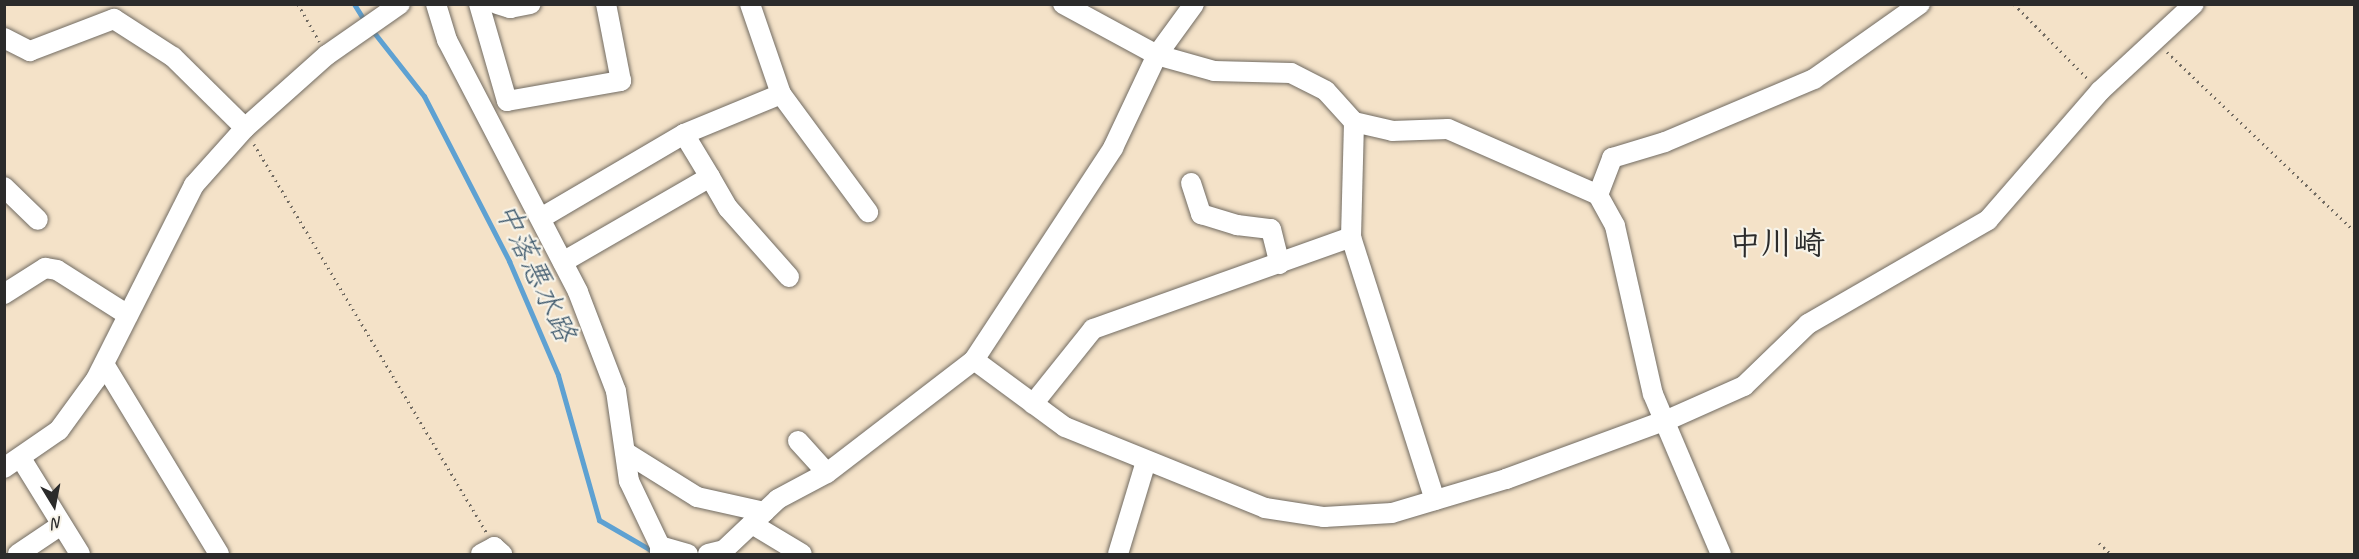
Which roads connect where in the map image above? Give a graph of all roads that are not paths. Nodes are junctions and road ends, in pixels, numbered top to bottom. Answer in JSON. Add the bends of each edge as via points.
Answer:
{"nodes":[{"id":1,"x":400,"y":4,"type":"edge"},
{"id":2,"x":436,"y":4,"type":"edge"},
{"id":3,"x":479,"y":4,"type":"edge"},
{"id":4,"x":497,"y":4,"type":"edge"},
{"id":5,"x":531,"y":4,"type":"edge"},
{"id":6,"x":606,"y":4,"type":"edge"},
{"id":7,"x":750,"y":4,"type":"edge"},
{"id":8,"x":1063,"y":4,"type":"edge"},
{"id":9,"x":1194,"y":4,"type":"edge"},
{"id":10,"x":1920,"y":4,"type":"edge"},
{"id":11,"x":2194,"y":4,"type":"edge"},
{"id":12,"x":4,"y":38,"type":"edge"},
{"id":13,"x":1157,"y":55,"type":"junction"},
{"id":14,"x":781,"y":94,"type":"junction"},
{"id":15,"x":1354,"y":122,"type":"junction"},
{"id":16,"x":245,"y":128,"type":"junction"},
{"id":17,"x":684,"y":134,"type":"junction"},
{"id":18,"x":710,"y":177,"type":"junction"},
{"id":19,"x":1191,"y":183,"type":"dead end"},
{"id":20,"x":4,"y":188,"type":"edge"},
{"id":21,"x":1598,"y":195,"type":"junction"},
{"id":22,"x":868,"y":212,"type":"dead end"},
{"id":23,"x":541,"y":218,"type":"junction"},
{"id":24,"x":38,"y":220,"type":"dead end"},
{"id":25,"x":1351,"y":237,"type":"junction"},
{"id":26,"x":562,"y":262,"type":"junction"},
{"id":27,"x":1280,"y":264,"type":"junction"},
{"id":28,"x":789,"y":277,"type":"dead end"},
{"id":29,"x":8,"y":287,"type":"edge"},
{"id":30,"x":128,"y":315,"type":"junction"},
{"id":31,"x":974,"y":360,"type":"junction"},
{"id":32,"x":104,"y":364,"type":"junction"},
{"id":33,"x":1033,"y":404,"type":"junction"},
{"id":34,"x":1664,"y":420,"type":"junction"},
{"id":35,"x":798,"y":441,"type":"dead end"},
{"id":36,"x":625,"y":452,"type":"junction"},
{"id":37,"x":1146,"y":461,"type":"junction"},
{"id":38,"x":13,"y":464,"type":"edge"},
{"id":39,"x":827,"y":473,"type":"junction"},
{"id":40,"x":1435,"y":500,"type":"junction"},
{"id":41,"x":758,"y":518,"type":"junction"},
{"id":42,"x":61,"y":525,"type":"junction"},
{"id":43,"x":660,"y":549,"type":"edge"},
{"id":44,"x":18,"y":555,"type":"edge"},
{"id":45,"x":80,"y":555,"type":"edge"},
{"id":46,"x":219,"y":555,"type":"edge"},
{"id":47,"x":688,"y":555,"type":"edge"},
{"id":48,"x":708,"y":555,"type":"edge"},
{"id":49,"x":802,"y":555,"type":"edge"},
{"id":50,"x":1118,"y":555,"type":"edge"},
{"id":51,"x":1721,"y":555,"type":"edge"}],
"edges":[{"from":1,"to":16,"type":"street","via":[[327,55]]},
{"from":2,"to":23,"type":"street","via":[[447,40]]},
{"from":3,"to":6,"type":"street","via":[[507,102],[621,81]]},
{"from":4,"to":5,"type":"street","via":[[510,8]]},
{"from":7,"to":14,"type":"street"},
{"from":8,"to":13,"type":"street"},
{"from":9,"to":13,"type":"street"},
{"from":10,"to":21,"type":"street","via":[[1814,79],[1665,142],[1612,158]]},
{"from":11,"to":34,"type":"street","via":[[2100,91],[1988,220],[1808,324],[1743,386]]},
{"from":12,"to":16,"type":"street","via":[[30,51],[114,19],[173,57]]},
{"from":13,"to":15,"type":"street","via":[[1214,71],[1292,73],[1326,91]]},
{"from":13,"to":31,"type":"street","via":[[1113,148]]},
{"from":14,"to":17,"type":"street"},
{"from":14,"to":22,"type":"street"},
{"from":15,"to":21,"type":"street","via":[[1392,131],[1448,129]]},
{"from":15,"to":25,"type":"street"},
{"from":16,"to":30,"type":"street","via":[[194,185]]},
{"from":17,"to":18,"type":"street"},
{"from":17,"to":23,"type":"street"},
{"from":18,"to":26,"type":"street"},
{"from":18,"to":28,"type":"street","via":[[728,208]]},
{"from":19,"to":27,"type":"street","via":[[1201,214],[1237,225],[1271,229]]},
{"from":20,"to":24,"type":"street"},
{"from":21,"to":34,"type":"street","via":[[1615,226],[1653,394]]},
{"from":23,"to":26,"type":"street"},
{"from":25,"to":27,"type":"street"},
{"from":25,"to":40,"type":"street"},
{"from":26,"to":36,"type":"street","via":[[615,391]]},
{"from":27,"to":33,"type":"street","via":[[1093,329]]},
{"from":29,"to":30,"type":"street","via":[[45,268],[57,270]]},
{"from":30,"to":32,"type":"street"},
{"from":31,"to":33,"type":"street"},
{"from":31,"to":39,"type":"street"},
{"from":32,"to":38,"type":"street","via":[[59,430]]},
{"from":32,"to":46,"type":"street"},
{"from":33,"to":37,"type":"street","via":[[1065,427]]},
{"from":34,"to":40,"type":"street","via":[[1506,479]]},
{"from":34,"to":51,"type":"street"},
{"from":35,"to":39,"type":"street"},
{"from":36,"to":41,"type":"street","via":[[697,497]]},
{"from":36,"to":43,"type":"street","via":[[629,481]]},
{"from":37,"to":40,"type":"street","via":[[1265,508],[1324,517],[1392,513]]},
{"from":37,"to":50,"type":"street"},
{"from":38,"to":42,"type":"street"},
{"from":39,"to":41,"type":"street","via":[[778,498]]},
{"from":41,"to":48,"type":"street","via":[[724,550]]},
{"from":41,"to":49,"type":"street"},
{"from":42,"to":44,"type":"street"},
{"from":42,"to":45,"type":"street"},
{"from":43,"to":47,"type":"street"}]}
